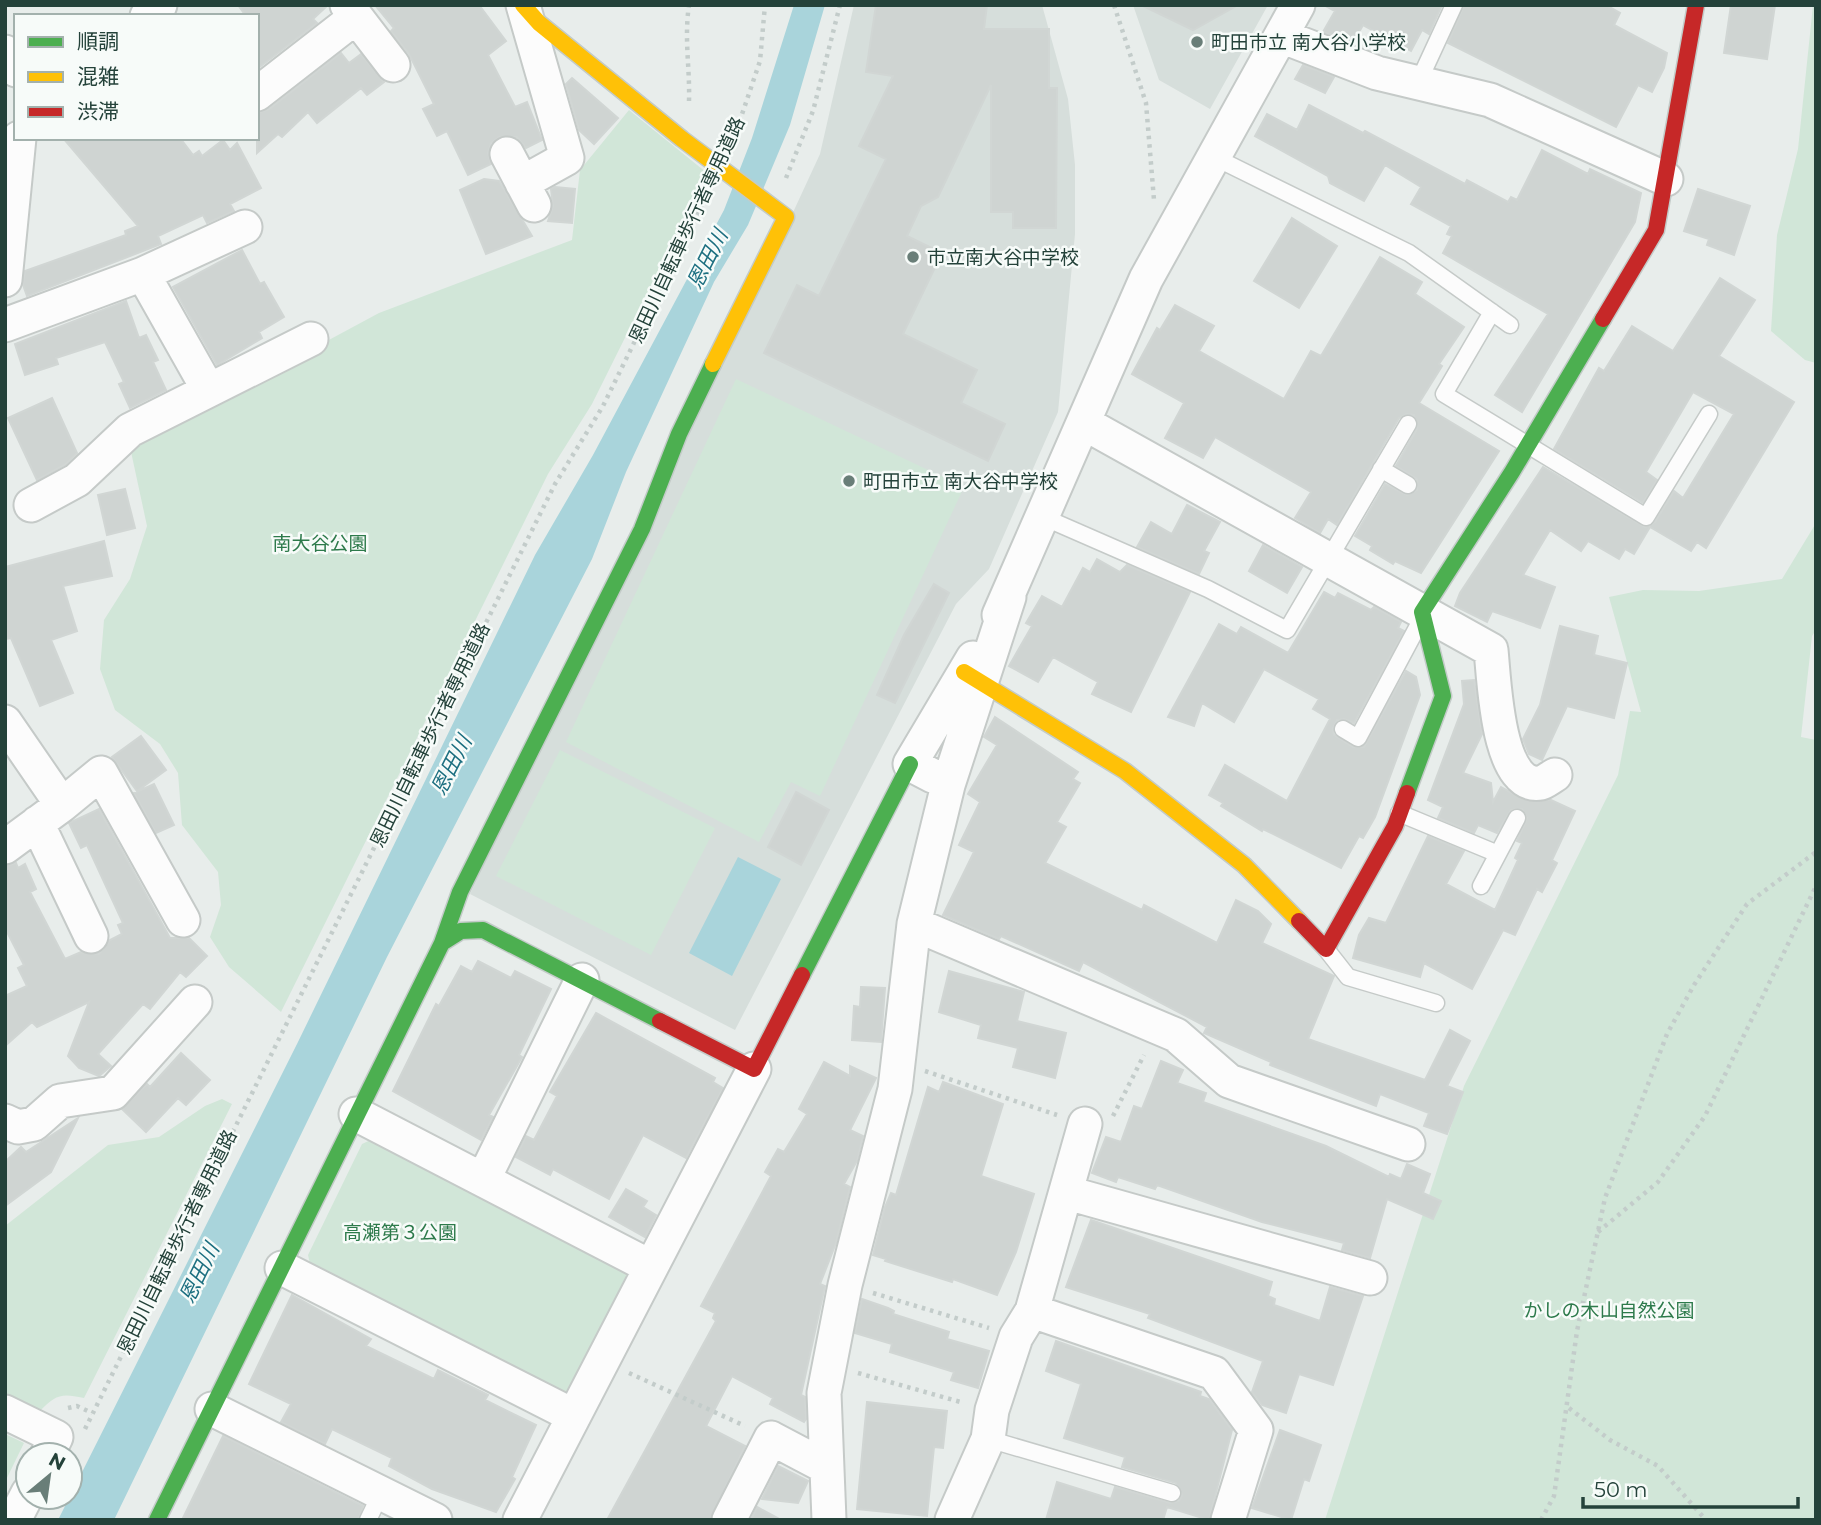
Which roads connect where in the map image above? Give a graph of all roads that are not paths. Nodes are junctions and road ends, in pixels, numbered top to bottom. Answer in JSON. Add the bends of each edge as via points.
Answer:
{"nodes":[{"id":1,"x":523,"y":5,"type":"edge"},
{"id":2,"x":1298,"y":5,"type":"edge"},
{"id":3,"x":1454,"y":5,"type":"edge"},
{"id":4,"x":1696,"y":5,"type":"edge"},
{"id":5,"x":351,"y":11,"type":"edge"},
{"id":6,"x":1281,"y":36,"type":"junction"},
{"id":7,"x":393,"y":65,"type":"dead end"},
{"id":8,"x":1418,"y":83,"type":"junction"},
{"id":9,"x":259,"y":92,"type":"edge"},
{"id":10,"x":19,"y":140,"type":"edge"},
{"id":11,"x":1214,"y":157,"type":"junction"},
{"id":12,"x":1666,"y":179,"type":"junction"},
{"id":13,"x":521,"y":181,"type":"dead end"},
{"id":14,"x":245,"y":227,"type":"dead end"},
{"id":15,"x":143,"y":274,"type":"junction"},
{"id":16,"x":5,"y":280,"type":"edge"},
{"id":17,"x":1492,"y":312,"type":"junction"},
{"id":18,"x":5,"y":325,"type":"edge"},
{"id":19,"x":1510,"y":325,"type":"dead end"},
{"id":20,"x":311,"y":339,"type":"dead end"},
{"id":21,"x":208,"y":389,"type":"junction"},
{"id":22,"x":1709,"y":414,"type":"dead end"},
{"id":23,"x":1084,"y":423,"type":"junction"},
{"id":24,"x":1408,"y":424,"type":"dead end"},
{"id":25,"x":1529,"y":444,"type":"junction"},
{"id":26,"x":1381,"y":469,"type":"junction"},
{"id":27,"x":1408,"y":485,"type":"dead end"},
{"id":28,"x":30,"y":505,"type":"dead end"},
{"id":29,"x":1043,"y":517,"type":"junction"},
{"id":30,"x":1328,"y":560,"type":"junction"},
{"id":31,"x":1422,"y":611,"type":"junction"},
{"id":32,"x":972,"y":677,"type":"junction"},
{"id":33,"x":5,"y":722,"type":"edge"},
{"id":34,"x":1343,"y":729,"type":"dead end"},
{"id":35,"x":910,"y":764,"type":"junction"},
{"id":36,"x":1555,"y":775,"type":"dead end"},
{"id":37,"x":948,"y":785,"type":"junction"},
{"id":38,"x":1399,"y":813,"type":"junction"},
{"id":39,"x":49,"y":814,"type":"junction"},
{"id":40,"x":1517,"y":818,"type":"dead end"},
{"id":41,"x":5,"y":847,"type":"edge"},
{"id":42,"x":1498,"y":854,"type":"junction"},
{"id":43,"x":1481,"y":886,"type":"dead end"},
{"id":44,"x":183,"y":920,"type":"dead end"},
{"id":45,"x":914,"y":924,"type":"junction"},
{"id":46,"x":91,"y":936,"type":"dead end"},
{"id":47,"x":442,"y":943,"type":"junction"},
{"id":48,"x":1326,"y":949,"type":"junction"},
{"id":49,"x":582,"y":980,"type":"junction"},
{"id":50,"x":195,"y":1002,"type":"dead end"},
{"id":51,"x":1437,"y":1003,"type":"dead end"},
{"id":52,"x":754,"y":1069,"type":"junction"},
{"id":53,"x":356,"y":1114,"type":"junction"},
{"id":54,"x":1085,"y":1124,"type":"road end"},
{"id":55,"x":7,"y":1125,"type":"edge"},
{"id":56,"x":1408,"y":1144,"type":"dead end"},
{"id":57,"x":483,"y":1180,"type":"junction"},
{"id":58,"x":1068,"y":1193,"type":"junction"},
{"id":59,"x":651,"y":1267,"type":"junction"},
{"id":60,"x":282,"y":1268,"type":"junction"},
{"id":61,"x":1370,"y":1278,"type":"dead end"},
{"id":62,"x":1024,"y":1324,"type":"junction"},
{"id":63,"x":212,"y":1409,"type":"junction"},
{"id":64,"x":5,"y":1412,"type":"edge"},
{"id":65,"x":574,"y":1416,"type":"junction"},
{"id":66,"x":990,"y":1425,"type":"junction"},
{"id":67,"x":54,"y":1441,"type":"edge"},
{"id":68,"x":826,"y":1466,"type":"junction"},
{"id":69,"x":1172,"y":1493,"type":"dead end"},
{"id":70,"x":374,"y":1506,"type":"edge"},
{"id":71,"x":157,"y":1520,"type":"edge"},
{"id":72,"x":435,"y":1520,"type":"edge"},
{"id":73,"x":520,"y":1520,"type":"edge"},
{"id":74,"x":729,"y":1520,"type":"edge"},
{"id":75,"x":829,"y":1520,"type":"edge"},
{"id":76,"x":952,"y":1520,"type":"edge"},
{"id":77,"x":1228,"y":1520,"type":"edge"}],
"edges":[{"from":1,"to":13,"type":"street","via":[[567,158]]},
{"from":1,"to":47,"type":"street","via":[[682,139],[786,217],[679,434],[642,529],[460,892]]},
{"from":2,"to":6,"type":"street"},
{"from":3,"to":8,"type":"lane"},
{"from":4,"to":12,"type":"street"},
{"from":5,"to":7,"type":"street"},
{"from":5,"to":9,"type":"street"},
{"from":6,"to":8,"type":"street","via":[[1377,73]]},
{"from":6,"to":11,"type":"street"},
{"from":8,"to":12,"type":"street","via":[[1490,100]]},
{"from":10,"to":16,"type":"street"},
{"from":11,"to":17,"type":"lane","via":[[1409,253]]},
{"from":11,"to":23,"type":"street","via":[[1146,279]]},
{"from":12,"to":25,"type":"street","via":[[1656,230]]},
{"from":14,"to":15,"type":"street"},
{"from":15,"to":18,"type":"street"},
{"from":15,"to":21,"type":"street"},
{"from":17,"to":19,"type":"lane"},
{"from":17,"to":25,"type":"lane","via":[[1444,394]]},
{"from":20,"to":21,"type":"street"},
{"from":21,"to":28,"type":"street","via":[[130,430],[77,480]]},
{"from":22,"to":25,"type":"lane","via":[[1688,433],[1646,517]]},
{"from":23,"to":29,"type":"street"},
{"from":23,"to":30,"type":"street"},
{"from":24,"to":26,"type":"lane"},
{"from":25,"to":31,"type":"street"},
{"from":26,"to":27,"type":"lane"},
{"from":26,"to":30,"type":"lane"},
{"from":29,"to":30,"type":"lane","via":[[1287,629]]},
{"from":29,"to":32,"type":"street"},
{"from":30,"to":31,"type":"street"},
{"from":31,"to":34,"type":"lane","via":[[1417,631],[1358,738]]},
{"from":31,"to":36,"type":"street","via":[[1491,650],[1504,746],[1511,766],[1525,781],[1541,783]]},
{"from":31,"to":38,"type":"street","via":[[1443,696]]},
{"from":32,"to":35,"type":"street"},
{"from":32,"to":37,"type":"street"},
{"from":32,"to":48,"type":"street","via":[[1125,771],[1244,865]]},
{"from":33,"to":39,"type":"street"},
{"from":35,"to":37,"type":"street"},
{"from":35,"to":52,"type":"street"},
{"from":37,"to":45,"type":"street"},
{"from":38,"to":42,"type":"lane"},
{"from":38,"to":48,"type":"street"},
{"from":39,"to":41,"type":"street"},
{"from":39,"to":44,"type":"street","via":[[101,774]]},
{"from":39,"to":46,"type":"street"},
{"from":40,"to":42,"type":"lane"},
{"from":42,"to":43,"type":"lane"},
{"from":45,"to":56,"type":"street","via":[[1176,1035],[1229,1081]]},
{"from":45,"to":68,"type":"street","via":[[895,1089],[845,1285],[824,1393]]},
{"from":47,"to":49,"type":"street","via":[[469,926]]},
{"from":47,"to":53,"type":"street"},
{"from":48,"to":51,"type":"lane","via":[[1348,977]]},
{"from":49,"to":52,"type":"street"},
{"from":49,"to":57,"type":"street"},
{"from":50,"to":55,"type":"street","via":[[113,1093],[60,1101],[34,1124]]},
{"from":52,"to":59,"type":"street"},
{"from":53,"to":57,"type":"street"},
{"from":53,"to":60,"type":"street"},
{"from":54,"to":58,"type":"street"},
{"from":57,"to":59,"type":"street"},
{"from":58,"to":61,"type":"street"},
{"from":58,"to":62,"type":"street"},
{"from":59,"to":65,"type":"street"},
{"from":60,"to":63,"type":"street"},
{"from":60,"to":65,"type":"street"},
{"from":62,"to":66,"type":"street"},
{"from":62,"to":77,"type":"street","via":[[1214,1373],[1256,1430]]},
{"from":63,"to":70,"type":"street"},
{"from":63,"to":71,"type":"street"},
{"from":64,"to":67,"type":"street","via":[[56,1437]]},
{"from":65,"to":73,"type":"street"},
{"from":66,"to":69,"type":"lane"},
{"from":66,"to":76,"type":"street"},
{"from":68,"to":74,"type":"street","via":[[771,1438]]},
{"from":68,"to":75,"type":"street"},
{"from":70,"to":72,"type":"street"}]}
